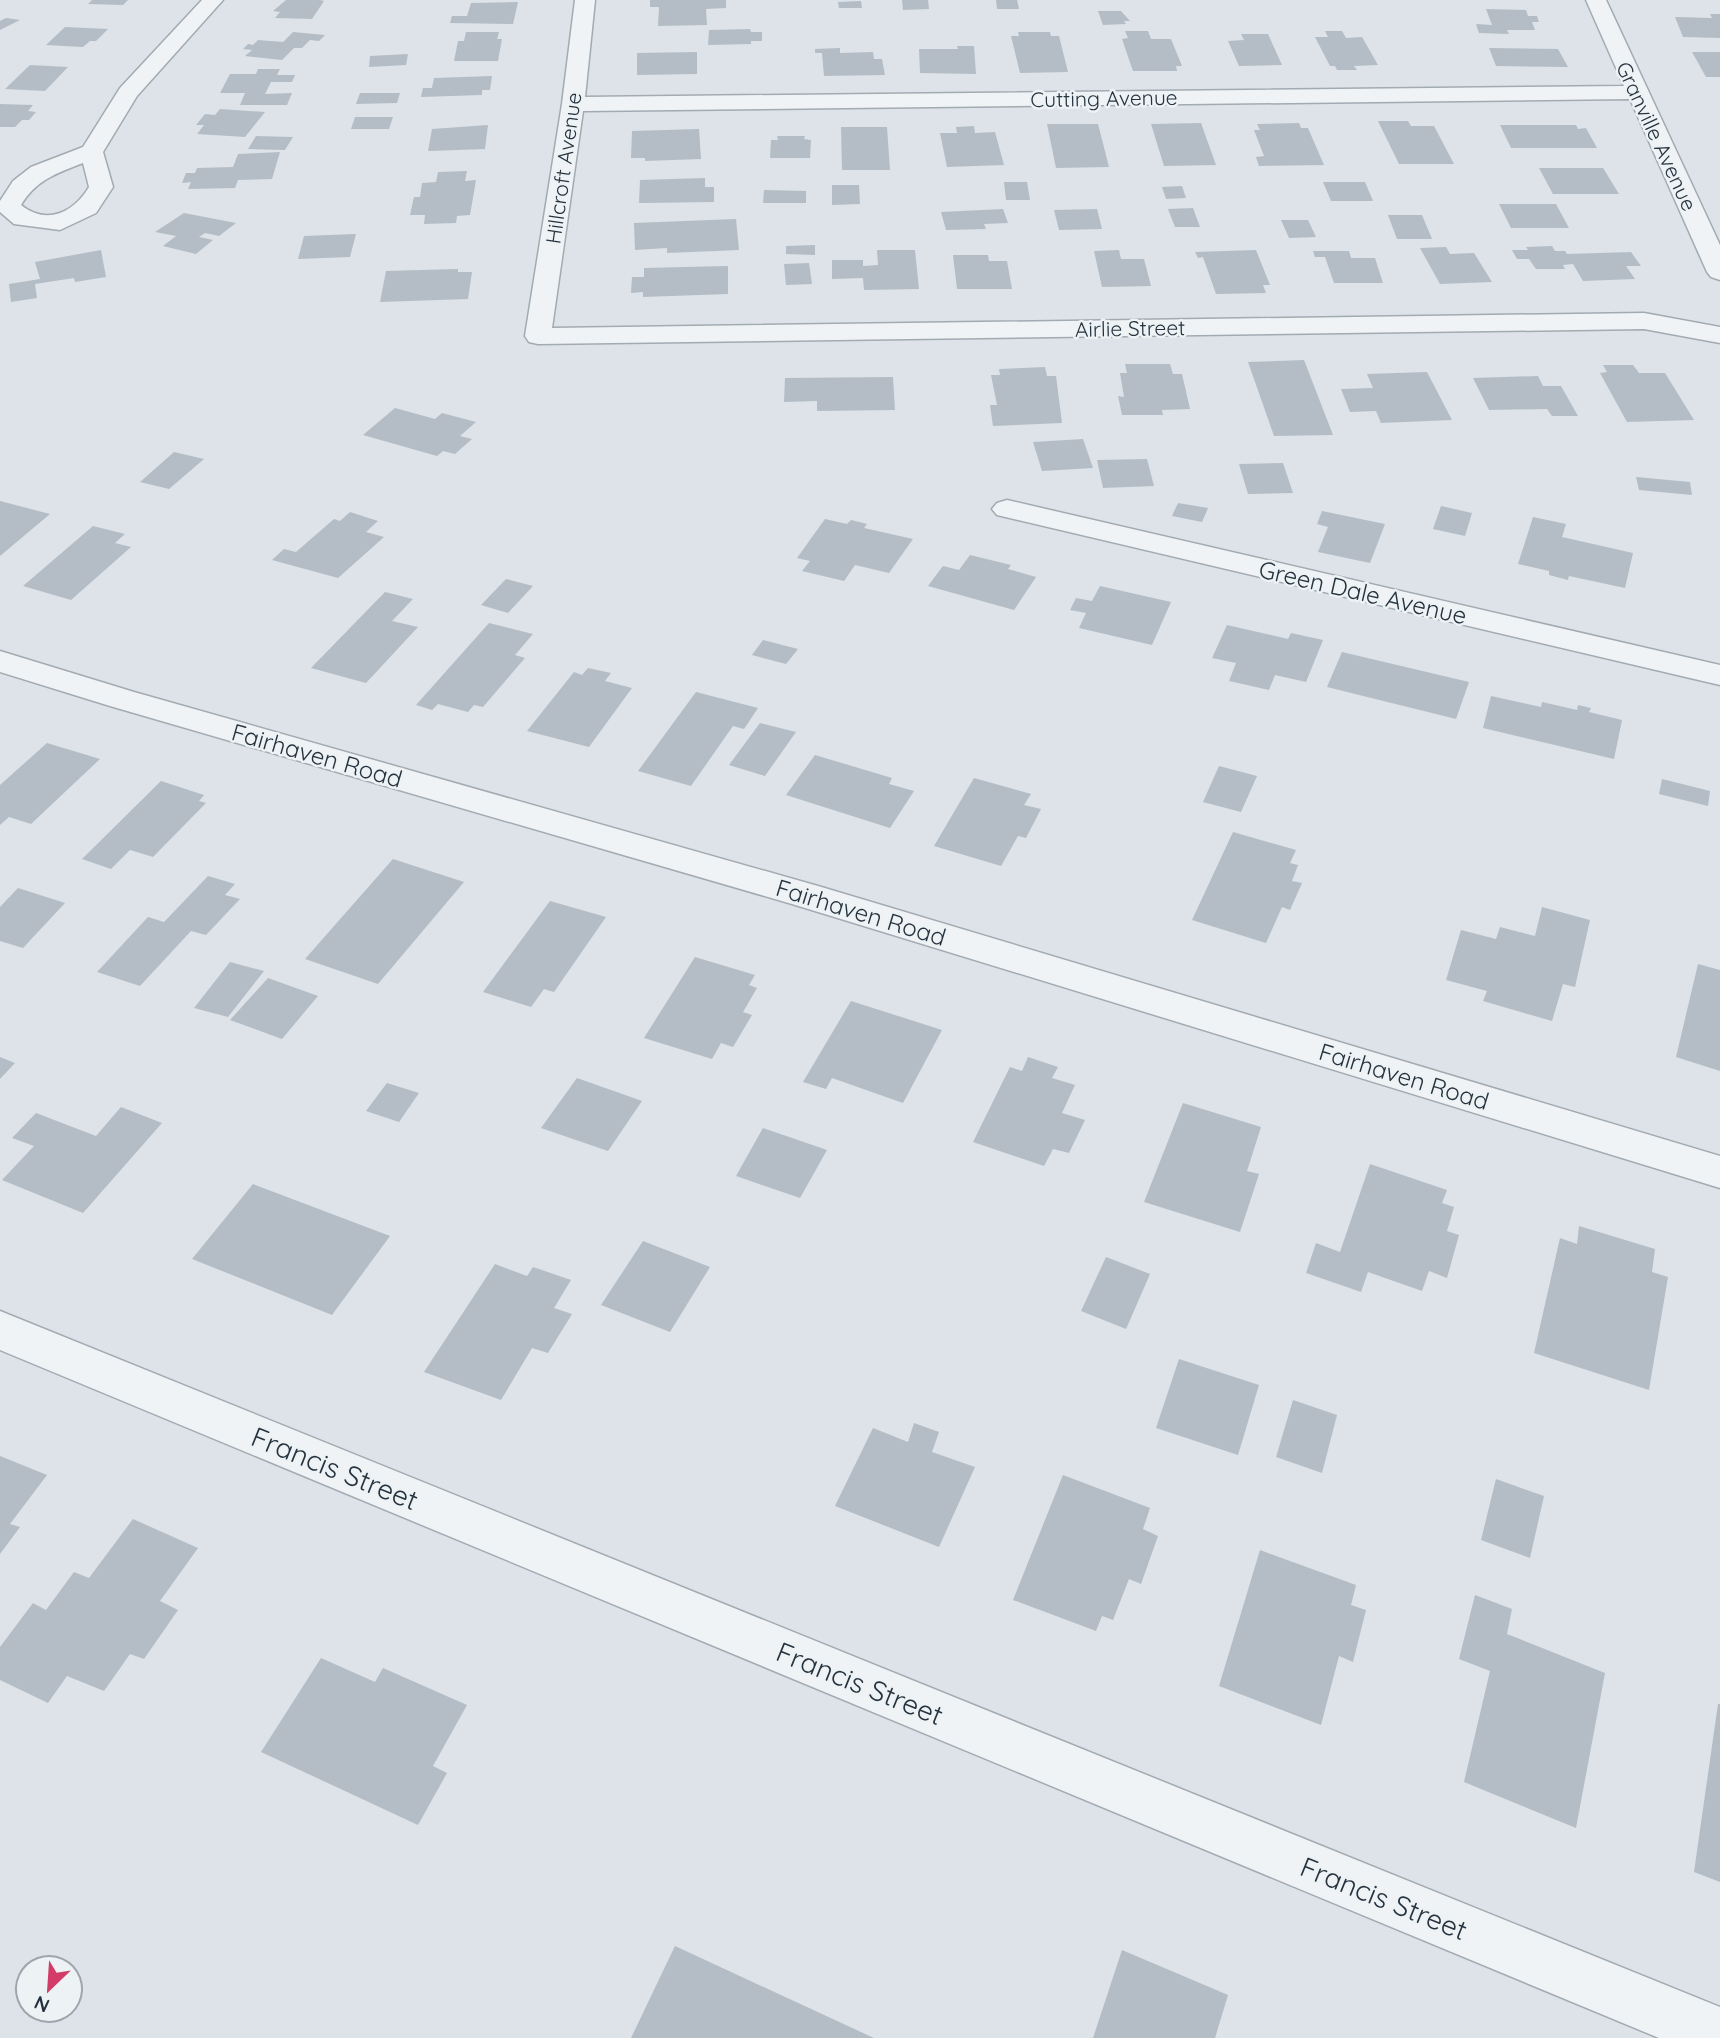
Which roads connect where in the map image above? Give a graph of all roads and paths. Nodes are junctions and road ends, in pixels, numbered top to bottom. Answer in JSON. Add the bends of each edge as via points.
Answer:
{"nodes":[{"id":1,"x":213,"y":0,"type":"edge"},
{"id":2,"x":586,"y":0,"type":"edge"},
{"id":3,"x":1595,"y":0,"type":"edge"},
{"id":4,"x":1636,"y":92,"type":"junction"},
{"id":5,"x":573,"y":104,"type":"junction"},
{"id":6,"x":92,"y":152,"type":"dead end"},
{"id":7,"x":1720,"y":272,"type":"edge"},
{"id":8,"x":1720,"y":335,"type":"edge"},
{"id":9,"x":538,"y":336,"type":"joint"},
{"id":10,"x":1007,"y":509,"type":"dead end"},
{"id":11,"x":0,"y":661,"type":"edge"},
{"id":12,"x":1720,"y":674,"type":"edge"},
{"id":13,"x":1720,"y":1172,"type":"edge"},
{"id":14,"x":0,"y":1330,"type":"edge"},
{"id":15,"x":1720,"y":2035,"type":"edge"}],
"edges":[{"from":1,"to":6,"type":"street","via":[[128,93]]},
{"from":2,"to":5,"type":"street","name":"Hillcroft Avenue"},
{"from":3,"to":4,"type":"street","name":"Granville Avenue"},
{"from":4,"to":5,"type":"street","name":"Cutting Avenue"},
{"from":4,"to":7,"type":"street","name":"Granville Avenue"},
{"from":5,"to":9,"type":"street","name":"Hillcroft Avenue"},
{"from":8,"to":9,"type":"street","name":"Airlie Street","via":[[1644,321]]},
{"from":10,"to":12,"type":"street","name":"Green Dale Avenue"},
{"from":11,"to":13,"type":"street","name":"Fairhaven Road","via":[[804,895]]},
{"from":14,"to":15,"type":"street","name":"Francis Street"}]}
